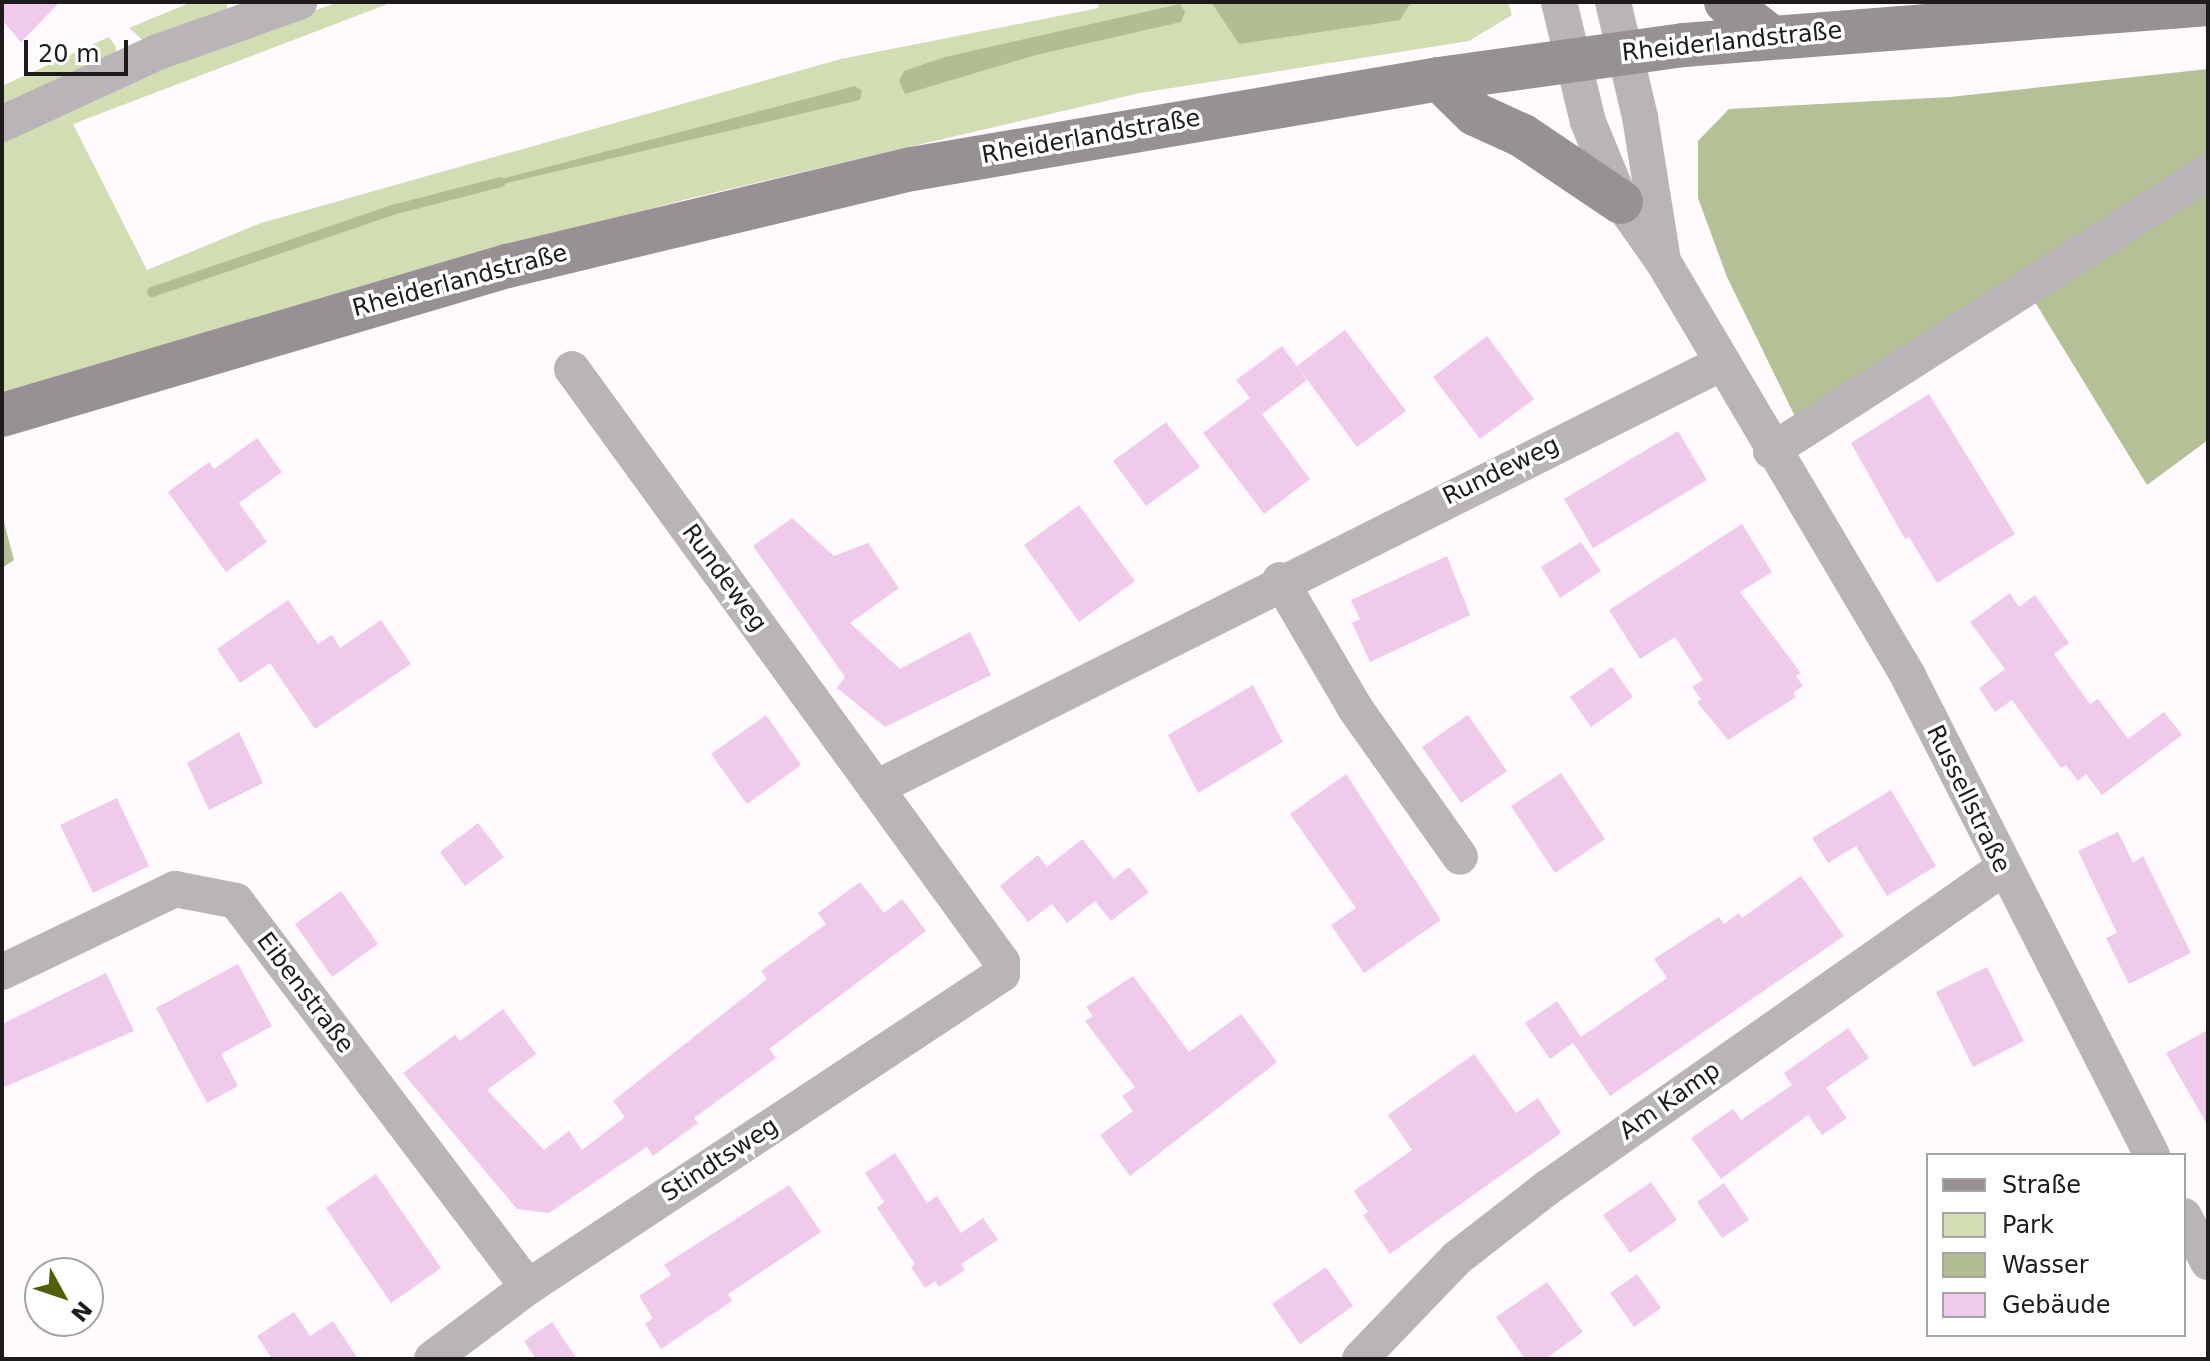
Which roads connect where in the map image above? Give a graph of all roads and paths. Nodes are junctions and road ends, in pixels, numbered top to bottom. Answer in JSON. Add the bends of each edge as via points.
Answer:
{"nodes":[{"id":1,"x":299,"y":2,"type":"edge"},
{"id":2,"x":1559,"y":2,"type":"edge"},
{"id":3,"x":1613,"y":2,"type":"edge"},
{"id":4,"x":1726,"y":2,"type":"edge"},
{"id":5,"x":2208,"y":4,"type":"edge"},
{"id":6,"x":1771,"y":37,"type":"junction"},
{"id":7,"x":1624,"y":53,"type":"junction"},
{"id":8,"x":1572,"y":60,"type":"junction"},
{"id":9,"x":1439,"y":79,"type":"junction"},
{"id":10,"x":2,"y":124,"type":"edge"},
{"id":11,"x":2208,"y":172,"type":"edge"},
{"id":12,"x":1621,"y":202,"type":"junction"},
{"id":13,"x":1664,"y":263,"type":"junction"},
{"id":14,"x":1722,"y":363,"type":"junction"},
{"id":15,"x":572,"y":369,"type":"dead end"},
{"id":16,"x":2,"y":415,"type":"edge"},
{"id":17,"x":1771,"y":451,"type":"junction"},
{"id":18,"x":1280,"y":580,"type":"junction"},
{"id":19,"x":876,"y":788,"type":"junction"},
{"id":20,"x":1460,"y":857,"type":"dead end"},
{"id":21,"x":2002,"y":869,"type":"junction"},
{"id":22,"x":1002,"y":962,"type":"joint"},
{"id":23,"x":2,"y":972,"type":"edge"},
{"id":24,"x":2151,"y":1153,"type":"edge"},
{"id":25,"x":2186,"y":1220,"type":"edge"},
{"id":26,"x":2208,"y":1262,"type":"edge"},
{"id":27,"x":528,"y":1287,"type":"junction"},
{"id":28,"x":432,"y":1359,"type":"edge"},
{"id":29,"x":1360,"y":1359,"type":"edge"}],
"edges":[{"from":1,"to":10,"type":"street","via":[[158,52]]},
{"from":2,"to":8,"type":"street","name":"Russellstraße"},
{"from":3,"to":7,"type":"street","name":"Russellstraße"},
{"from":4,"to":6,"type":"main road"},
{"from":5,"to":6,"type":"main road","name":"Rheiderlandstraße"},
{"from":6,"to":7,"type":"main road","name":"Rheiderlandstraße"},
{"from":7,"to":8,"type":"main road","name":"Rheiderlandstraße"},
{"from":7,"to":13,"type":"street","name":"Russellstraße"},
{"from":8,"to":9,"type":"main road","name":"Rheiderlandstraße"},
{"from":8,"to":12,"type":"street","name":"Russellstraße","via":[[1588,122]]},
{"from":9,"to":12,"type":"main road","via":[[1475,114],[1523,136]]},
{"from":9,"to":16,"type":"main road","name":"Rheiderlandstraße","via":[[882,176],[507,266]]},
{"from":11,"to":17,"type":"street"},
{"from":12,"to":13,"type":"street","name":"Russellstraße"},
{"from":13,"to":14,"type":"street","name":"Russellstraße"},
{"from":14,"to":17,"type":"street","name":"Russellstraße"},
{"from":14,"to":18,"type":"street","name":"Rundeweg"},
{"from":15,"to":19,"type":"street","name":"Rundeweg"},
{"from":17,"to":21,"type":"street","name":"Russellstraße","via":[[1908,676]]},
{"from":18,"to":19,"type":"street","name":"Rundeweg"},
{"from":18,"to":20,"type":"street","via":[[1355,708]]},
{"from":19,"to":22,"type":"street","name":"Rundeweg"},
{"from":21,"to":24,"type":"street","name":"Russellstraße"},
{"from":21,"to":29,"type":"street","name":"Am Kamp","via":[[1547,1188],[1457,1258]]},
{"from":22,"to":27,"type":"street","name":"Stindtsweg","via":[[1002,974]]},
{"from":23,"to":27,"type":"street","name":"Eibenstraße","via":[[175,889],[236,901]]},
{"from":25,"to":26,"type":"street"},
{"from":27,"to":28,"type":"street","name":"Stindtsweg"}]}
